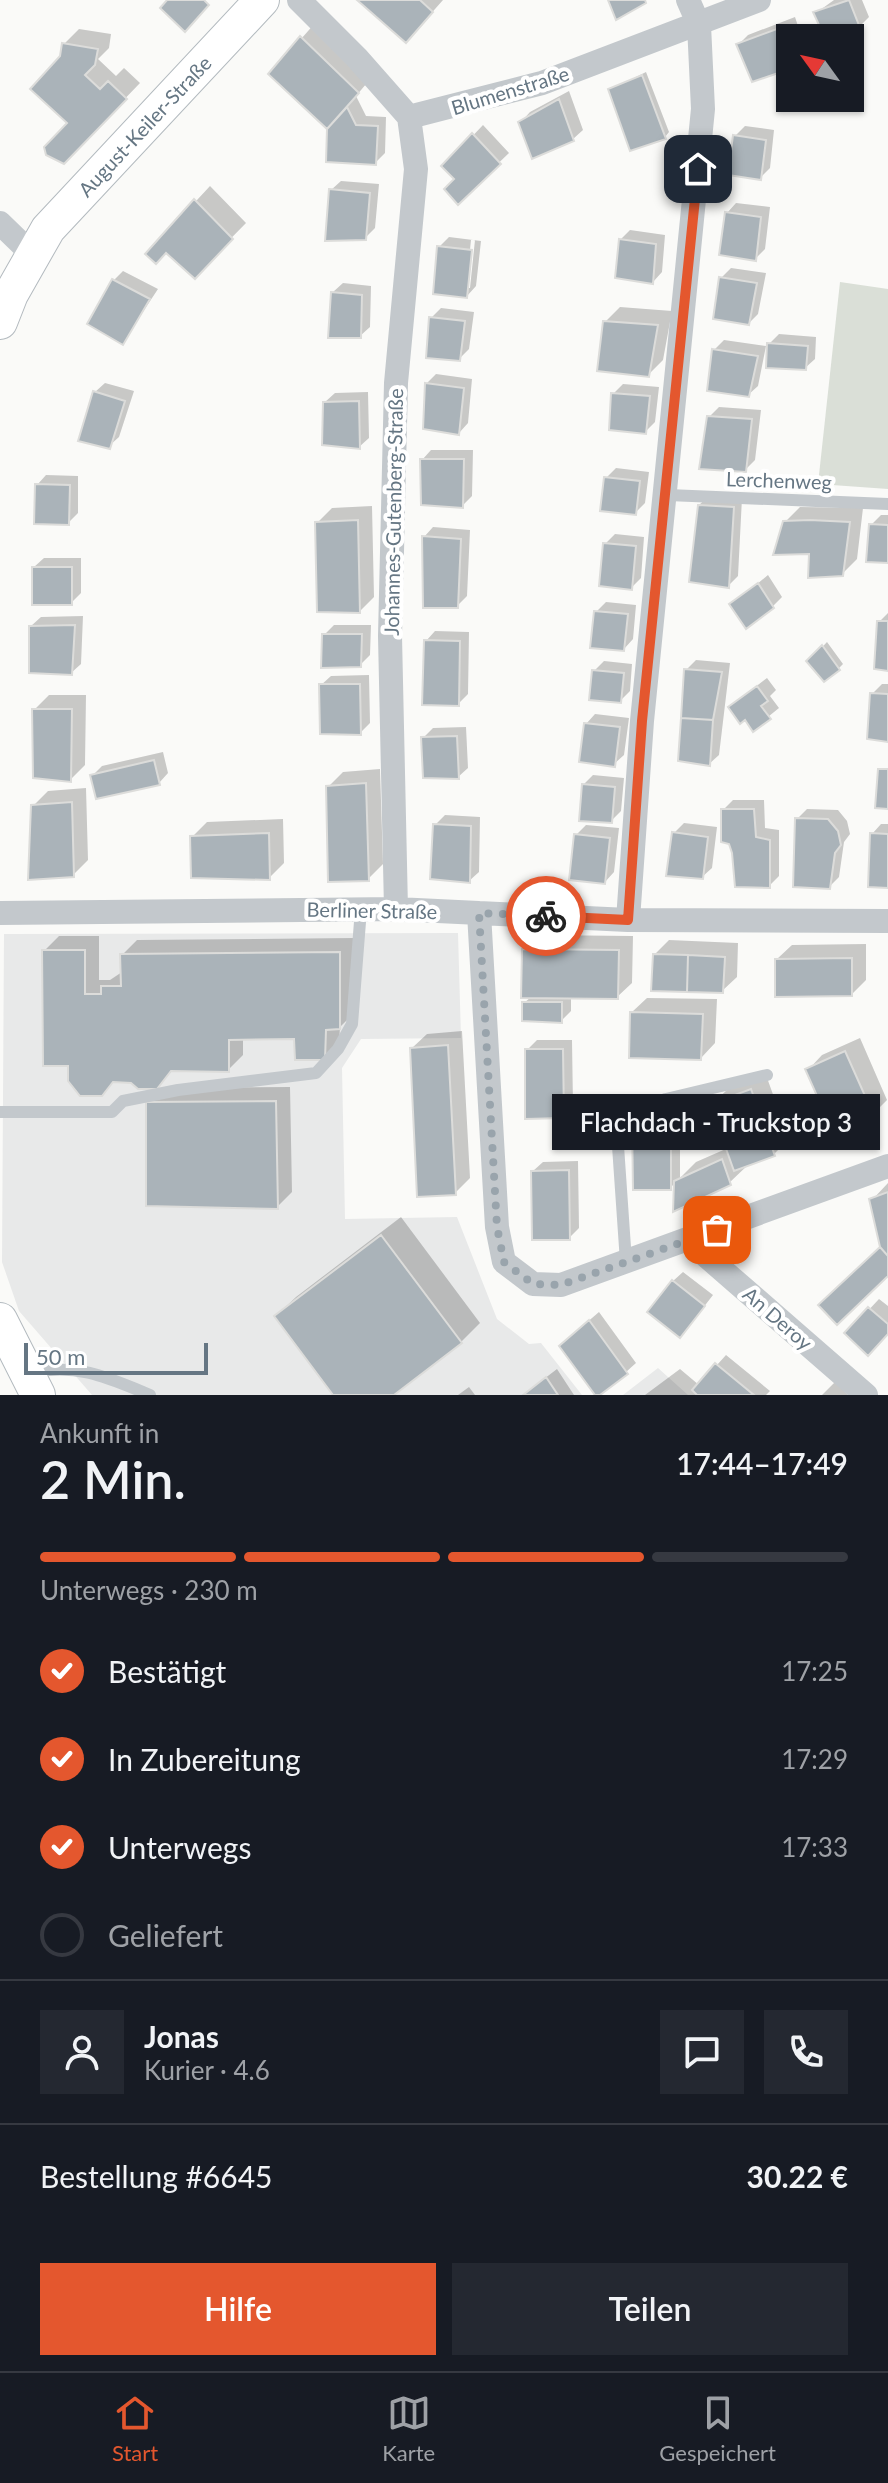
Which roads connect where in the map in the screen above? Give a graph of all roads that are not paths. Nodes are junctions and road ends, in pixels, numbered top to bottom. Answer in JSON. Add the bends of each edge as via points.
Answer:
{"nodes":[{"id":1,"x":262,"y":0,"type":"edge"},
{"id":2,"x":299,"y":0,"type":"edge"},
{"id":3,"x":688,"y":0,"type":"edge"},
{"id":4,"x":759,"y":0,"type":"edge"},
{"id":5,"x":699,"y":25,"type":"junction"},
{"id":6,"x":409,"y":117,"type":"junction"},
{"id":7,"x":0,"y":223,"type":"edge"},
{"id":8,"x":33,"y":255,"type":"junction"},
{"id":9,"x":0,"y":322,"type":"edge"},
{"id":10,"x":668,"y":495,"type":"junction"},
{"id":11,"x":888,"y":504,"type":"edge"},
{"id":12,"x":361,"y":909,"type":"junction"},
{"id":13,"x":396,"y":909,"type":"junction"},
{"id":14,"x":0,"y":913,"type":"edge"},
{"id":15,"x":479,"y":913,"type":"junction"},
{"id":16,"x":628,"y":920,"type":"junction"},
{"id":17,"x":888,"y":921,"type":"edge"},
{"id":18,"x":767,"y":1075,"type":"dead end"},
{"id":19,"x":0,"y":1112,"type":"edge"},
{"id":20,"x":888,"y":1166,"type":"edge"},
{"id":21,"x":689,"y":1241,"type":"junction"},
{"id":22,"x":626,"y":1262,"type":"junction"},
{"id":23,"x":0,"y":1320,"type":"edge"},
{"id":24,"x":32,"y":1384,"type":"edge"},
{"id":25,"x":146,"y":1394,"type":"edge"},
{"id":26,"x":866,"y":1395,"type":"edge"}],
"edges":[{"from":1,"to":8,"type":"street","name":"August-Keiler-Straße","via":[[76,197]]},
{"from":2,"to":6,"type":"street"},
{"from":3,"to":5,"type":"street"},
{"from":4,"to":5,"type":"street","name":"Blumenstraße"},
{"from":5,"to":6,"type":"street","name":"Blumenstraße","via":[[542,83]]},
{"from":5,"to":10,"type":"street","via":[[703,109]]},
{"from":6,"to":13,"type":"street","name":"Johannes-Gutenberg-Straße","via":[[416,169],[396,383],[390,636]]},
{"from":7,"to":8,"type":"street"},
{"from":8,"to":9,"type":"street","name":"August-Keiler-Straße"},
{"from":10,"to":11,"type":"lane","name":"Lerchenweg"},
{"from":10,"to":16,"type":"street","via":[[642,721]]},
{"from":12,"to":13,"type":"street","name":"Berliner Straße"},
{"from":12,"to":14,"type":"street","name":"Berliner Straße"},
{"from":12,"to":19,"type":"lane","via":[[352,1024],[316,1073],[178,1090],[123,1101],[112,1112]]},
{"from":13,"to":15,"type":"street","name":"Berliner Straße"},
{"from":15,"to":16,"type":"street","name":"Berliner Straße"},
{"from":15,"to":22,"type":"street","via":[[497,1227],[504,1262],[533,1284],[561,1285]]},
{"from":16,"to":17,"type":"street","name":"Berliner Straße"},
{"from":18,"to":22,"type":"lane","via":[[616,1117]]},
{"from":20,"to":21,"type":"street"},
{"from":21,"to":22,"type":"street"},
{"from":21,"to":26,"type":"street","name":"An Deroy"},
{"from":23,"to":24,"type":"street"},
{"from":24,"to":25,"type":"lane","via":[[51,1368],[80,1369]]}]}
